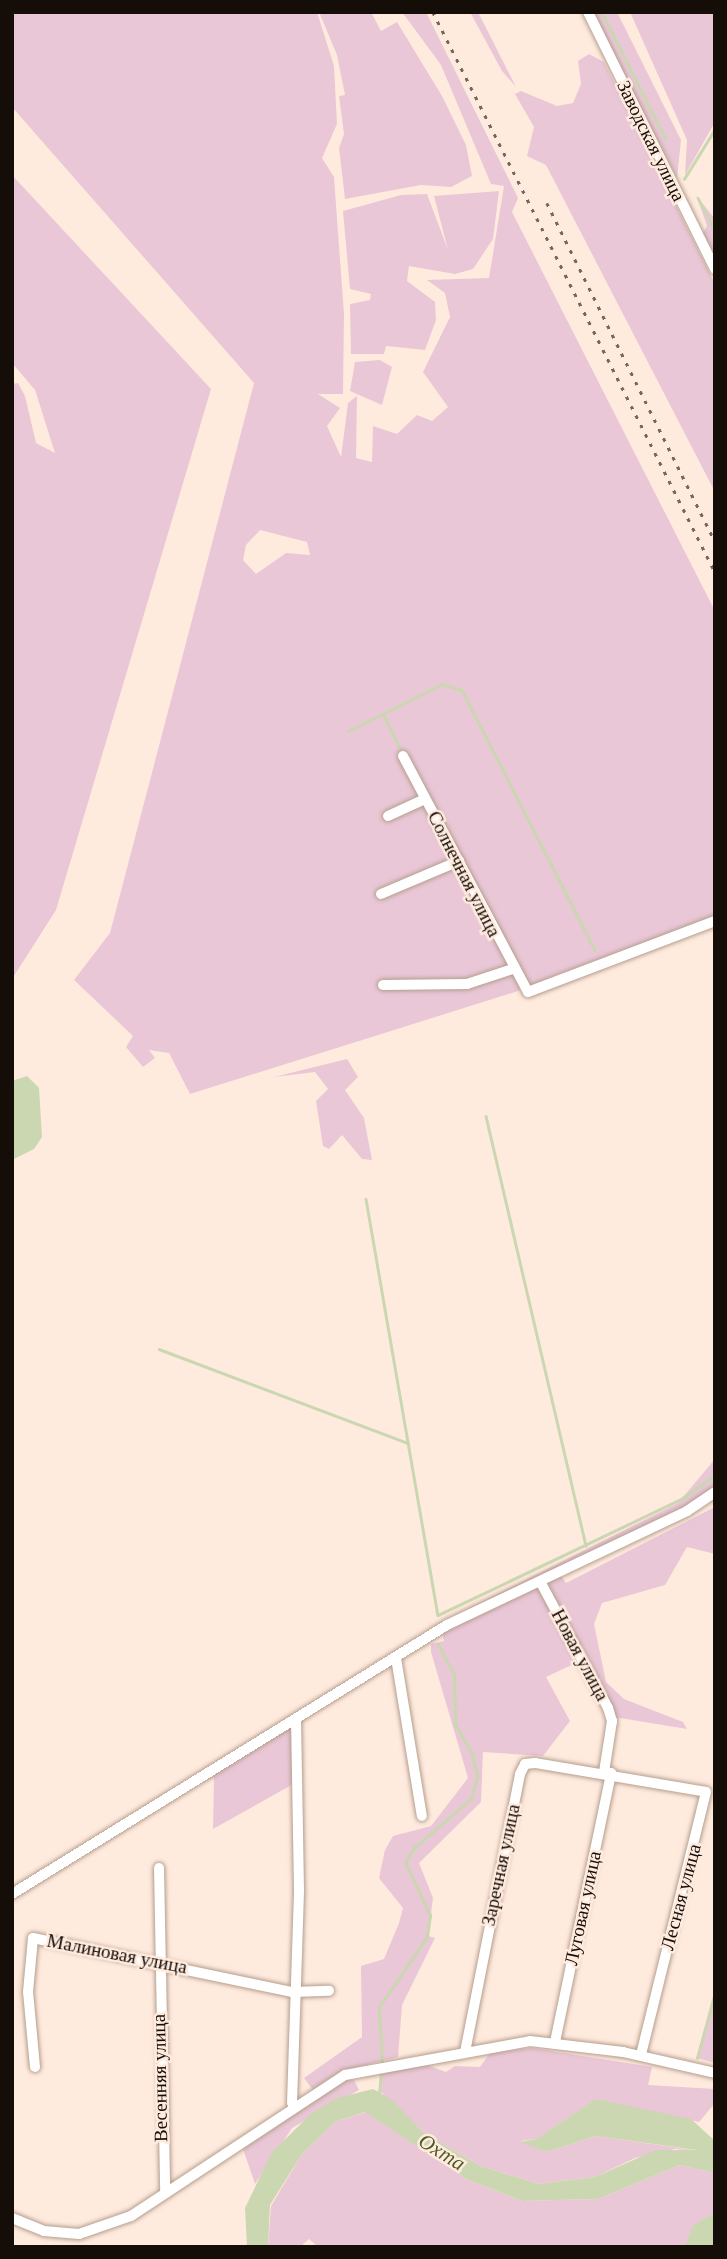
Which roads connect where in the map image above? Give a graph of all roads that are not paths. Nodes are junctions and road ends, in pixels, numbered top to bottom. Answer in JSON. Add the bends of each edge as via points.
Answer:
{"nodes":[{"id":1,"x":588,"y":12,"type":"edge"},
{"id":2,"x":715,"y":269,"type":"edge"},
{"id":3,"x":403,"y":755,"type":"dead end"},
{"id":4,"x":425,"y":799,"type":"junction"},
{"id":5,"x":388,"y":816,"type":"dead end"},
{"id":6,"x":459,"y":861,"type":"junction"},
{"id":7,"x":381,"y":894,"type":"dead end"},
{"id":8,"x":715,"y":921,"type":"edge"},
{"id":9,"x":513,"y":969,"type":"junction"},
{"id":10,"x":383,"y":985,"type":"dead end"},
{"id":11,"x":715,"y":1492,"type":"edge"},
{"id":12,"x":541,"y":1583,"type":"junction"},
{"id":13,"x":396,"y":1658,"type":"junction"},
{"id":14,"x":296,"y":1719,"type":"junction"},
{"id":15,"x":607,"y":1772,"type":"junction"},
{"id":16,"x":422,"y":1816,"type":"dead end"},
{"id":17,"x":159,"y":1868,"type":"dead end"},
{"id":18,"x":12,"y":1894,"type":"edge"},
{"id":19,"x":159,"y":1962,"type":"junction"},
{"id":20,"x":329,"y":1991,"type":"dead end"},
{"id":21,"x":292,"y":1992,"type":"junction"},
{"id":22,"x":555,"y":2042,"type":"junction"},
{"id":23,"x":465,"y":2052,"type":"junction"},
{"id":24,"x":641,"y":2055,"type":"junction"},
{"id":25,"x":35,"y":2067,"type":"dead end"},
{"id":26,"x":715,"y":2073,"type":"edge"},
{"id":27,"x":292,"y":2103,"type":"dead end"},
{"id":28,"x":165,"y":2193,"type":"junction"},
{"id":29,"x":12,"y":2218,"type":"edge"}],
"edges":[{"from":1,"to":2,"type":"street","name":"Заводская улица"},
{"from":3,"to":4,"type":"street","name":"Солнечная улица"},
{"from":4,"to":5,"type":"street"},
{"from":4,"to":6,"type":"street","name":"Солнечная улица"},
{"from":6,"to":7,"type":"street"},
{"from":6,"to":9,"type":"street","name":"Солнечная улица"},
{"from":8,"to":9,"type":"street","name":"Солнечная улица","via":[[528,992]]},
{"from":9,"to":10,"type":"street","via":[[467,984]]},
{"from":11,"to":12,"type":"street"},
{"from":12,"to":13,"type":"street","via":[[447,1625]]},
{"from":12,"to":15,"type":"street","name":"Новая улица","via":[[608,1708],[612,1721]]},
{"from":13,"to":14,"type":"street"},
{"from":13,"to":16,"type":"street"},
{"from":14,"to":18,"type":"street"},
{"from":14,"to":21,"type":"street","via":[[299,1890]]},
{"from":15,"to":22,"type":"street","name":"Луговая улица"},
{"from":15,"to":23,"type":"street","name":"Заречная улица","via":[[535,1763],[522,1768]]},
{"from":15,"to":24,"type":"street","name":"Лесная улица","via":[[696,1786],[707,1795]]},
{"from":17,"to":19,"type":"street","name":"Весенняя улица"},
{"from":19,"to":21,"type":"street","name":"Малиновая улица"},
{"from":19,"to":25,"type":"street","name":"Малиновая улица","via":[[33,1938],[28,1992]]},
{"from":19,"to":28,"type":"street","name":"Весенняя улица"},
{"from":20,"to":21,"type":"street","name":"Малиновая улица"},
{"from":21,"to":27,"type":"street"},
{"from":22,"to":23,"type":"street"},
{"from":22,"to":24,"type":"street"},
{"from":23,"to":28,"type":"street","via":[[345,2075]]},
{"from":24,"to":26,"type":"street"},
{"from":28,"to":29,"type":"street","via":[[105,2227],[79,2234],[44,2231]]}]}
